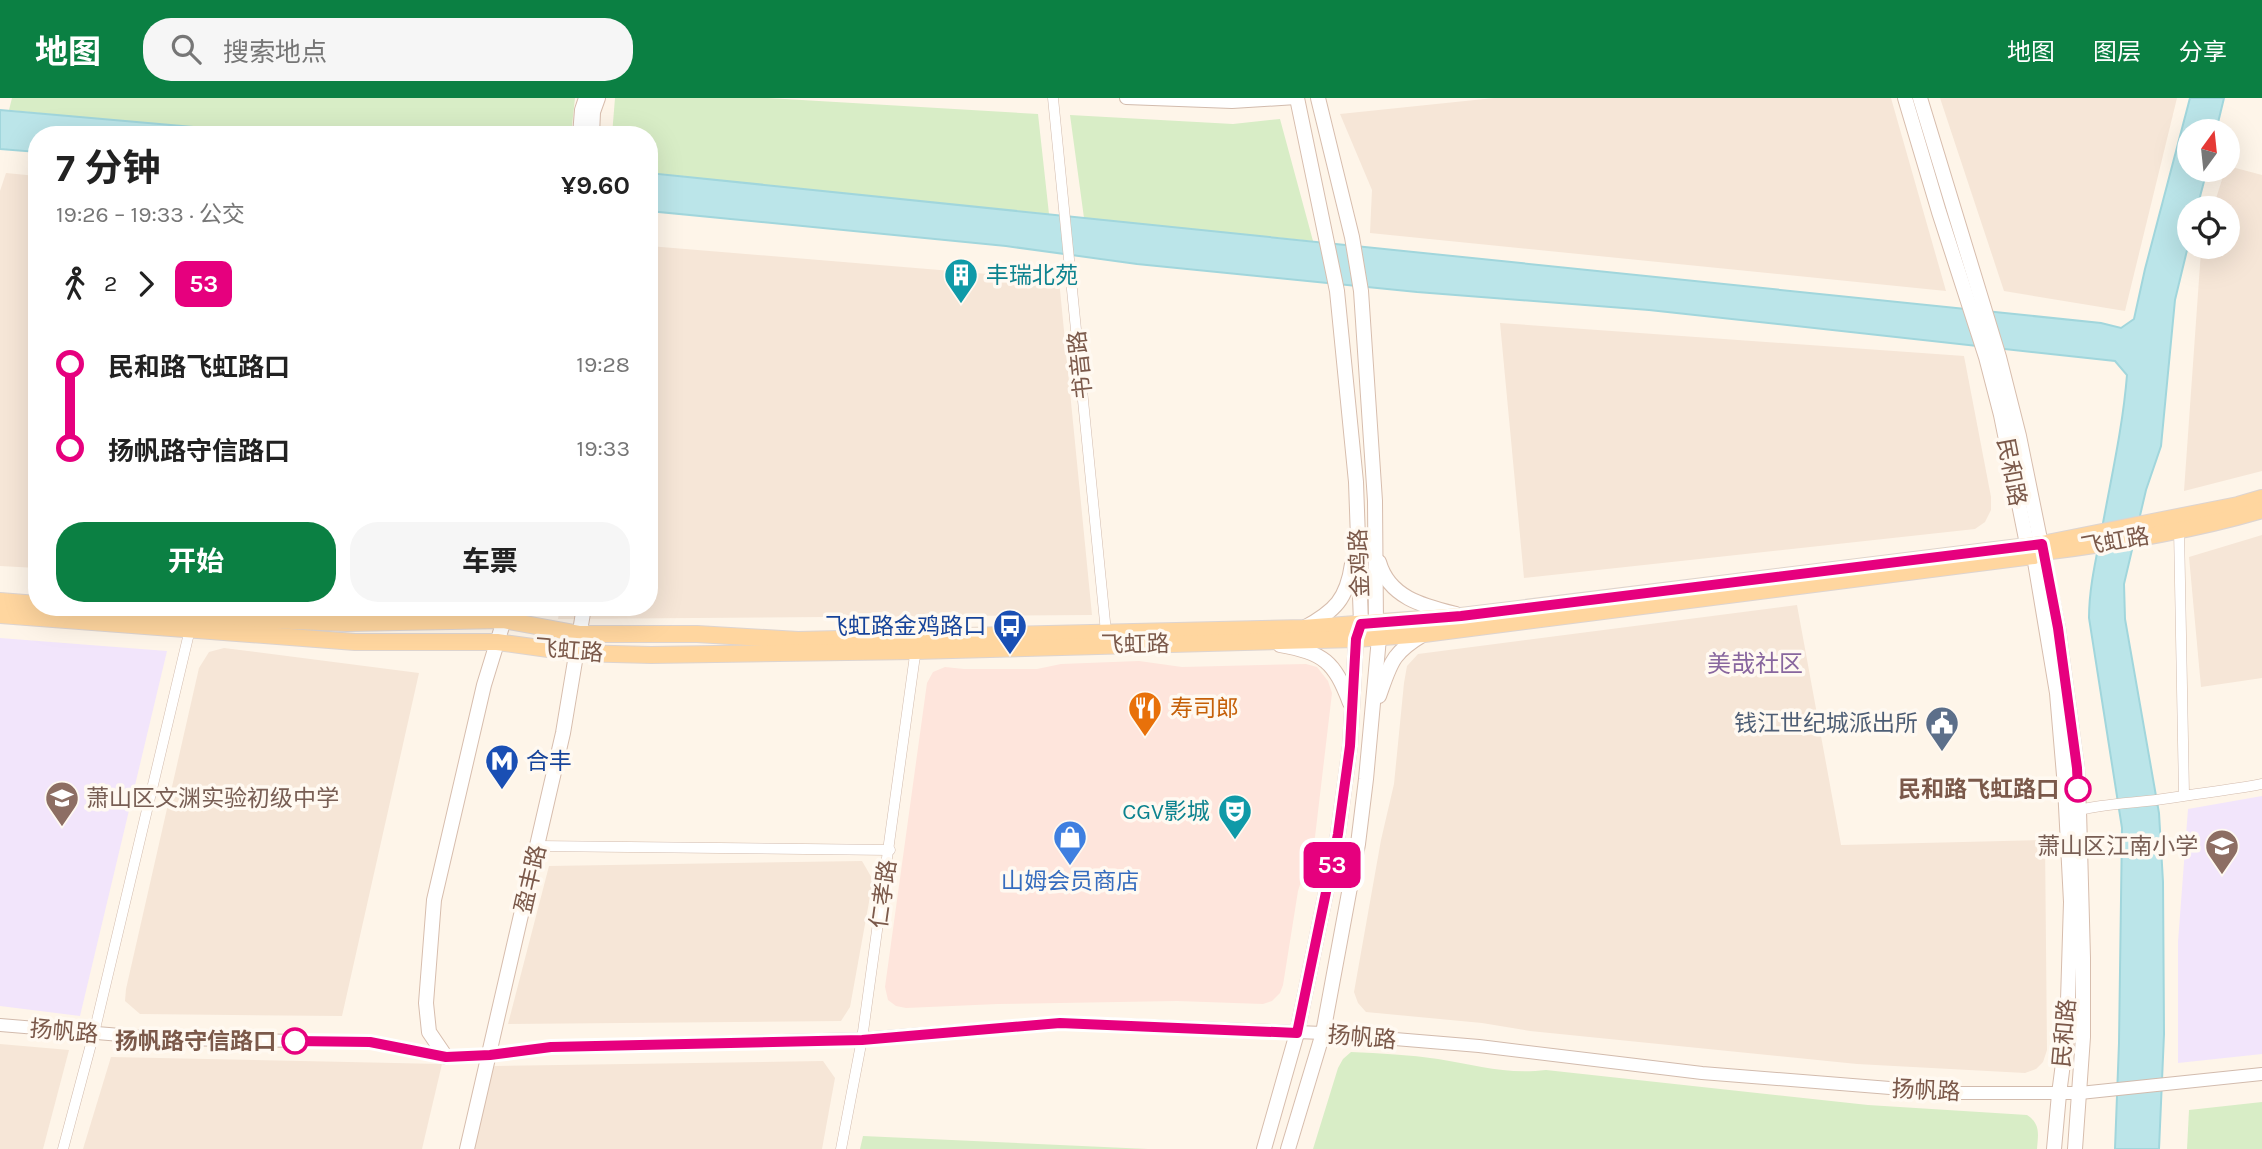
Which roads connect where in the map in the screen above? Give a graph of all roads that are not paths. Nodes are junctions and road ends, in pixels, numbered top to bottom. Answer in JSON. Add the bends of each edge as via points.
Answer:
{"nodes":[{"id":1,"x":586,"y":98,"type":"edge"},
{"id":2,"x":598,"y":98,"type":"edge"},
{"id":3,"x":1053,"y":98,"type":"edge"},
{"id":4,"x":1126,"y":98,"type":"edge"},
{"id":5,"x":1296,"y":98,"type":"edge"},
{"id":6,"x":1318,"y":98,"type":"edge"},
{"id":7,"x":1905,"y":98,"type":"edge"},
{"id":8,"x":1920,"y":98,"type":"edge"},
{"id":9,"x":581,"y":126,"type":"edge"},
{"id":10,"x":592,"y":126,"type":"edge"},
{"id":11,"x":2262,"y":498,"type":"edge"},
{"id":12,"x":2262,"y":510,"type":"edge"},
{"id":13,"x":2179,"y":529,"type":"junction"},
{"id":14,"x":2142,"y":530,"type":"junction"},
{"id":15,"x":1358,"y":532,"type":"junction"},
{"id":16,"x":1375,"y":546,"type":"junction"},
{"id":17,"x":2036,"y":549,"type":"junction"},
{"id":18,"x":0,"y":601,"type":"edge"},
{"id":19,"x":28,"y":603,"type":"edge"},
{"id":20,"x":0,"y":615,"type":"edge"},
{"id":21,"x":179,"y":616,"type":"edge"},
{"id":22,"x":470,"y":616,"type":"edge"},
{"id":23,"x":504,"y":616,"type":"edge"},
{"id":24,"x":512,"y":616,"type":"edge"},
{"id":25,"x":583,"y":616,"type":"edge"},
{"id":26,"x":1461,"y":616,"type":"junction"},
{"id":27,"x":1303,"y":628,"type":"junction"},
{"id":28,"x":190,"y":629,"type":"junction"},
{"id":29,"x":1368,"y":631,"type":"junction"},
{"id":30,"x":1106,"y":632,"type":"junction"},
{"id":31,"x":580,"y":634,"type":"junction"},
{"id":32,"x":1424,"y":634,"type":"junction"},
{"id":33,"x":1262,"y":641,"type":"junction"},
{"id":34,"x":497,"y":642,"type":"junction"},
{"id":35,"x":916,"y":644,"type":"junction"},
{"id":36,"x":577,"y":653,"type":"junction"},
{"id":37,"x":1352,"y":709,"type":"junction"},
{"id":38,"x":1372,"y":717,"type":"junction"},
{"id":39,"x":2262,"y":784,"type":"edge"},
{"id":40,"x":2184,"y":794,"type":"junction"},
{"id":41,"x":2079,"y":810,"type":"junction"},
{"id":42,"x":538,"y":846,"type":"junction"},
{"id":43,"x":890,"y":850,"type":"junction"},
{"id":44,"x":0,"y":1025,"type":"edge"},
{"id":45,"x":94,"y":1033,"type":"junction"},
{"id":46,"x":1297,"y":1033,"type":"junction"},
{"id":47,"x":1323,"y":1033,"type":"junction"},
{"id":48,"x":862,"y":1040,"type":"junction"},
{"id":49,"x":490,"y":1055,"type":"junction"},
{"id":50,"x":446,"y":1057,"type":"junction"},
{"id":51,"x":2262,"y":1074,"type":"edge"},
{"id":52,"x":2080,"y":1093,"type":"junction"},
{"id":53,"x":2059,"y":1094,"type":"junction"},
{"id":54,"x":63,"y":1149,"type":"edge"},
{"id":55,"x":467,"y":1149,"type":"edge"},
{"id":56,"x":841,"y":1149,"type":"edge"},
{"id":57,"x":1264,"y":1149,"type":"edge"},
{"id":58,"x":1288,"y":1149,"type":"edge"},
{"id":59,"x":2054,"y":1149,"type":"edge"},
{"id":60,"x":2075,"y":1149,"type":"edge"}],
"edges":[{"from":1,"to":9,"type":"main road"},
{"from":2,"to":10,"type":"main road"},
{"from":3,"to":30,"type":"street","name":"书音路"},
{"from":4,"to":5,"type":"street","via":[[1232,102]]},
{"from":5,"to":15,"type":"main road","name":"金鸡路","via":[[1337,291]]},
{"from":6,"to":16,"type":"main road","name":"金鸡路","via":[[1361,292]]},
{"from":7,"to":17,"type":"main road","name":"民和路","via":[[1986,357]]},
{"from":8,"to":17,"type":"main road","name":"民和路","via":[[1999,357]]},
{"from":11,"to":14,"type":"main road","name":"飞虹路"},
{"from":12,"to":13,"type":"main road","name":"飞虹路"},
{"from":13,"to":14,"type":"main road","name":"飞虹路"},
{"from":13,"to":40,"type":"street"},
{"from":14,"to":17,"type":"main road","name":"飞虹路"},
{"from":15,"to":27,"type":"main road","via":[[1345,593],[1324,617]]},
{"from":15,"to":29,"type":"main road","name":"金鸡路"},
{"from":16,"to":26,"type":"main road","via":[[1390,586],[1422,606]]},
{"from":16,"to":29,"type":"main road","name":"金鸡路"},
{"from":17,"to":26,"type":"main road","name":"飞虹路"},
{"from":17,"to":32,"type":"main road","name":"飞虹路"},
{"from":17,"to":41,"type":"main road","name":"民和路","via":[[2058,628]]},
{"from":17,"to":53,"type":"main road","name":"民和路","via":[[2057,693],[2071,901],[2067,1033]]},
{"from":18,"to":19,"type":"main road"},
{"from":20,"to":28,"type":"main road","name":"飞虹路"},
{"from":21,"to":22,"type":"main road","name":"飞虹路","via":[[347,623]]},
{"from":23,"to":34,"type":"main road"},
{"from":24,"to":31,"type":"main road","name":"飞虹路"},
{"from":25,"to":31,"type":"main road","name":"盈丰路"},
{"from":26,"to":29,"type":"main road","name":"飞虹路"},
{"from":27,"to":29,"type":"main road","name":"飞虹路"},
{"from":27,"to":30,"type":"main road","name":"飞虹路"},
{"from":28,"to":34,"type":"main road","name":"飞虹路","via":[[355,642]]},
{"from":28,"to":45,"type":"street"},
{"from":29,"to":32,"type":"main road","name":"飞虹路"},
{"from":29,"to":33,"type":"main road","name":"飞虹路"},
{"from":29,"to":37,"type":"main road","name":"金鸡路"},
{"from":29,"to":38,"type":"main road","name":"金鸡路"},
{"from":30,"to":35,"type":"main road","name":"飞虹路"},
{"from":31,"to":35,"type":"main road","name":"飞虹路"},
{"from":31,"to":36,"type":"main road","name":"盈丰路"},
{"from":32,"to":38,"type":"main road","via":[[1402,647],[1393,660]]},
{"from":33,"to":35,"type":"main road","name":"飞虹路"},
{"from":33,"to":37,"type":"main road","via":[[1319,656],[1342,682]]},
{"from":34,"to":36,"type":"main road","name":"飞虹路"},
{"from":34,"to":50,"type":"main road","via":[[434,900],[426,1003],[429,1032]]},
{"from":35,"to":36,"type":"main road","name":"飞虹路"},
{"from":35,"to":43,"type":"street","name":"仁孝路"},
{"from":36,"to":42,"type":"main road","name":"盈丰路"},
{"from":37,"to":46,"type":"main road","name":"金鸡路","via":[[1338,834]]},
{"from":38,"to":47,"type":"main road","name":"金鸡路","via":[[1358,844]]},
{"from":39,"to":40,"type":"street"},
{"from":40,"to":41,"type":"street"},
{"from":41,"to":52,"type":"main road","name":"民和路"},
{"from":42,"to":43,"type":"street"},
{"from":42,"to":49,"type":"main road","name":"盈丰路"},
{"from":43,"to":48,"type":"street","name":"仁孝路"},
{"from":44,"to":45,"type":"street","name":"扬帆路"},
{"from":45,"to":50,"type":"street","name":"扬帆路","via":[[169,1039],[370,1042]]},
{"from":45,"to":54,"type":"street"},
{"from":46,"to":47,"type":"street","name":"扬帆路"},
{"from":46,"to":48,"type":"street","name":"扬帆路","via":[[1060,1023]]},
{"from":46,"to":57,"type":"main road","name":"金鸡路"},
{"from":47,"to":53,"type":"street","name":"扬帆路","via":[[1702,1073],[1952,1093]]},
{"from":47,"to":58,"type":"main road","name":"金鸡路"},
{"from":48,"to":49,"type":"street","name":"扬帆路","via":[[551,1047]]},
{"from":48,"to":56,"type":"street","name":"仁孝路"},
{"from":49,"to":50,"type":"street","name":"扬帆路"},
{"from":49,"to":55,"type":"main road","name":"盈丰路"},
{"from":51,"to":52,"type":"street","name":"扬帆路"},
{"from":52,"to":53,"type":"street","name":"扬帆路"},
{"from":52,"to":60,"type":"main road","name":"民和路"},
{"from":53,"to":59,"type":"main road","name":"民和路"}]}
